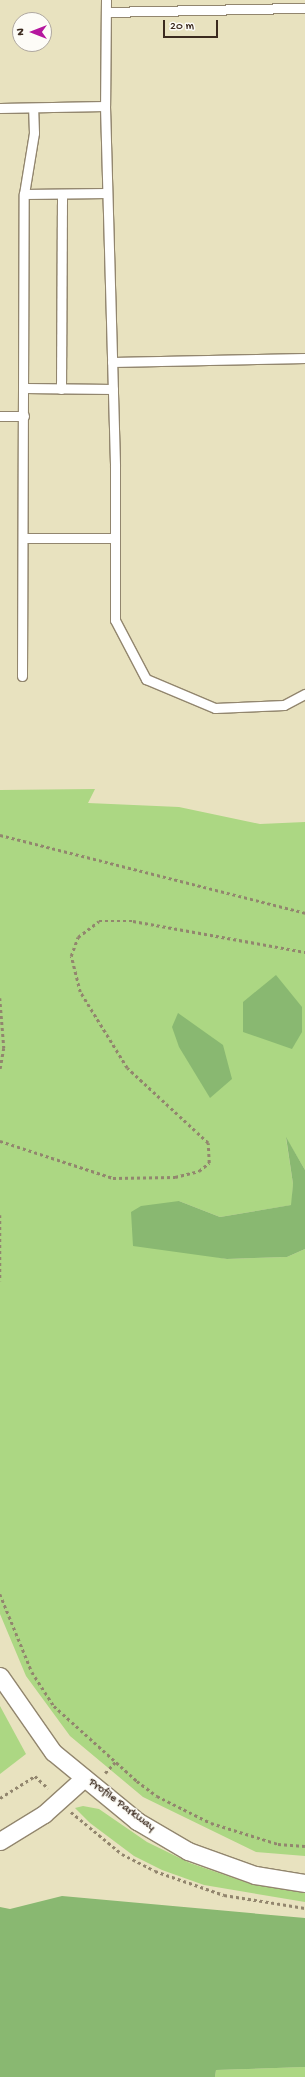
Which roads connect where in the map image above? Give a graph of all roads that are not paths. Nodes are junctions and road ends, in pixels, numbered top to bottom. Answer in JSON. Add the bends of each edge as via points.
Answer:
{"nodes":[{"id":1,"x":106,"y":0,"type":"edge"},
{"id":2,"x":305,"y":8,"type":"edge"},
{"id":3,"x":106,"y":12,"type":"junction"},
{"id":4,"x":105,"y":106,"type":"junction"},
{"id":5,"x":0,"y":108,"type":"edge"},
{"id":6,"x":33,"y":108,"type":"junction"},
{"id":7,"x":107,"y":193,"type":"junction"},
{"id":8,"x":24,"y":194,"type":"junction"},
{"id":9,"x":62,"y":194,"type":"junction"},
{"id":10,"x":305,"y":358,"type":"edge"},
{"id":11,"x":112,"y":362,"type":"junction"},
{"id":12,"x":25,"y":388,"type":"junction"},
{"id":13,"x":61,"y":388,"type":"junction"},
{"id":14,"x":113,"y":389,"type":"junction"},
{"id":15,"x":0,"y":416,"type":"edge"},
{"id":16,"x":24,"y":416,"type":"junction"},
{"id":17,"x":24,"y":538,"type":"junction"},
{"id":18,"x":115,"y":538,"type":"junction"},
{"id":19,"x":22,"y":676,"type":"dead end"},
{"id":20,"x":305,"y":694,"type":"edge"},
{"id":21,"x":0,"y":1676,"type":"edge"},
{"id":22,"x":84,"y":1778,"type":"junction"},
{"id":23,"x":0,"y":1841,"type":"edge"},
{"id":24,"x":305,"y":1883,"type":"edge"}],
"edges":[{"from":1,"to":3,"type":"lane"},
{"from":2,"to":3,"type":"lane"},
{"from":3,"to":4,"type":"lane"},
{"from":4,"to":6,"type":"lane"},
{"from":4,"to":7,"type":"lane"},
{"from":5,"to":6,"type":"lane"},
{"from":6,"to":8,"type":"lane","via":[[34,133]]},
{"from":7,"to":9,"type":"lane"},
{"from":7,"to":11,"type":"lane"},
{"from":8,"to":9,"type":"lane"},
{"from":8,"to":12,"type":"lane"},
{"from":9,"to":13,"type":"lane"},
{"from":10,"to":11,"type":"lane"},
{"from":11,"to":14,"type":"lane"},
{"from":12,"to":13,"type":"lane"},
{"from":12,"to":16,"type":"lane"},
{"from":13,"to":14,"type":"lane"},
{"from":14,"to":18,"type":"lane"},
{"from":15,"to":16,"type":"lane"},
{"from":16,"to":17,"type":"lane"},
{"from":17,"to":18,"type":"lane"},
{"from":17,"to":19,"type":"lane"},
{"from":18,"to":20,"type":"lane","via":[[115,620],[146,679],[215,708],[284,705]]},
{"from":21,"to":22,"type":"street","name":"Profile Parkway","via":[[53,1752]]},
{"from":22,"to":23,"type":"street","via":[[61,1801]]},
{"from":22,"to":24,"type":"street","name":"Profile Parkway","via":[[137,1821],[188,1852],[255,1875]]}]}
